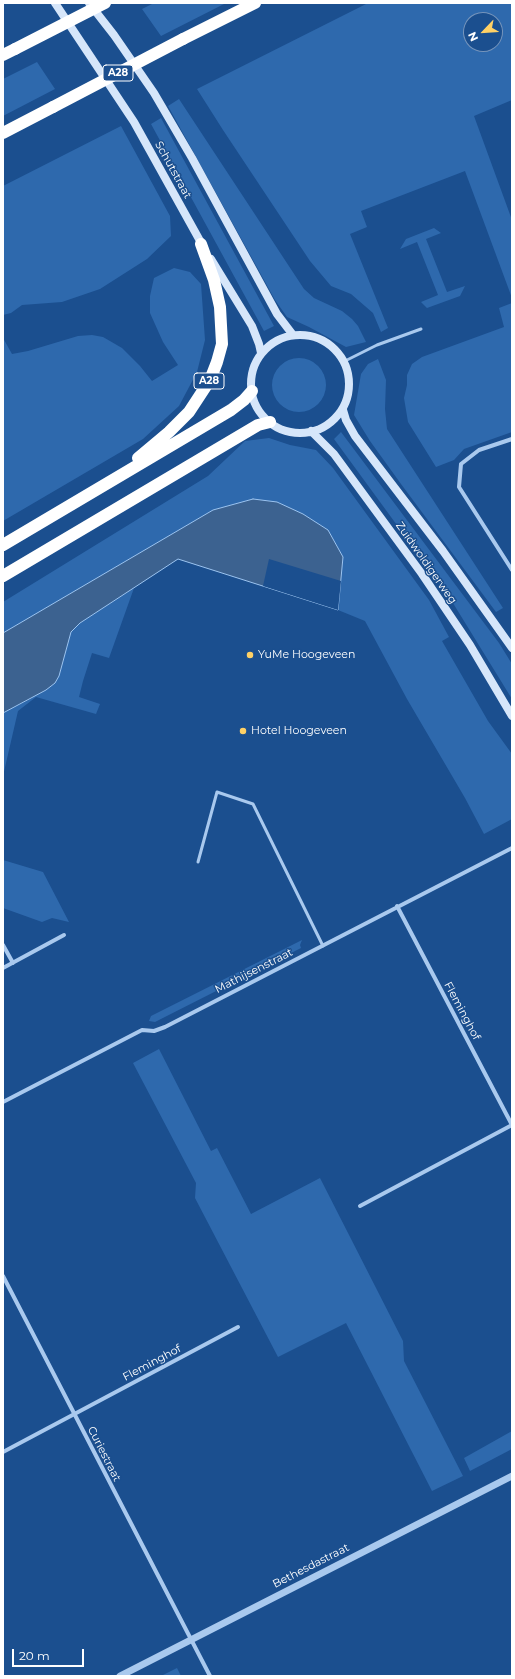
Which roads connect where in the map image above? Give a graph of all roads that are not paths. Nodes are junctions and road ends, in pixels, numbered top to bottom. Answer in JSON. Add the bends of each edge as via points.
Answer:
{"nodes":[{"id":1,"x":55,"y":3,"type":"edge"},
{"id":2,"x":89,"y":3,"type":"edge"},
{"id":3,"x":105,"y":3,"type":"edge"},
{"id":4,"x":255,"y":3,"type":"edge"},
{"id":5,"x":3,"y":55,"type":"edge"},
{"id":6,"x":3,"y":133,"type":"edge"},
{"id":7,"x":201,"y":244,"type":"junction"},
{"id":8,"x":421,"y":330,"type":"dead end"},
{"id":9,"x":293,"y":335,"type":"junction"},
{"id":10,"x":262,"y":353,"type":"junction"},
{"id":11,"x":344,"y":362,"type":"junction"},
{"id":12,"x":252,"y":391,"type":"junction"},
{"id":13,"x":343,"y":410,"type":"junction"},
{"id":14,"x":270,"y":422,"type":"junction"},
{"id":15,"x":311,"y":431,"type":"junction"},
{"id":16,"x":512,"y":439,"type":"edge"},
{"id":17,"x":110,"y":481,"type":"junction"},
{"id":18,"x":3,"y":545,"type":"edge"},
{"id":19,"x":512,"y":570,"type":"edge"},
{"id":20,"x":3,"y":576,"type":"edge"},
{"id":21,"x":512,"y":648,"type":"edge"},
{"id":22,"x":512,"y":716,"type":"edge"},
{"id":23,"x":512,"y":848,"type":"edge"},
{"id":24,"x":198,"y":862,"type":"dead end"},
{"id":25,"x":397,"y":906,"type":"junction"},
{"id":26,"x":64,"y":935,"type":"dead end"},
{"id":27,"x":3,"y":945,"type":"edge"},
{"id":28,"x":323,"y":946,"type":"junction"},
{"id":29,"x":13,"y":963,"type":"junction"},
{"id":30,"x":3,"y":968,"type":"edge"},
{"id":31,"x":3,"y":1102,"type":"edge"},
{"id":32,"x":512,"y":1125,"type":"edge"},
{"id":33,"x":360,"y":1206,"type":"dead end"},
{"id":34,"x":3,"y":1276,"type":"edge"},
{"id":35,"x":238,"y":1327,"type":"dead end"},
{"id":36,"x":74,"y":1416,"type":"junction"},
{"id":37,"x":3,"y":1452,"type":"edge"},
{"id":38,"x":512,"y":1476,"type":"edge"},
{"id":39,"x":191,"y":1640,"type":"junction"},
{"id":40,"x":120,"y":1676,"type":"edge"},
{"id":41,"x":210,"y":1676,"type":"edge"}],
"edges":[{"from":1,"to":7,"type":"main road","name":"Schutstraat","via":[[134,122]]},
{"from":2,"to":9,"type":"main road","name":"Schutstraat","via":[[154,93],[277,314]]},
{"from":3,"to":5,"type":"highway","bridge":true},
{"from":4,"to":6,"type":"highway","number":"A28","bridge":true},
{"from":7,"to":10,"type":"main road","name":"Schutstraat","via":[[252,326]]},
{"from":7,"to":17,"type":"highway","number":"A28","via":[[214,280],[220,307],[222,344],[217,362],[210,380],[189,412]]},
{"from":8,"to":11,"type":"lane","via":[[377,345]]},
{"from":9,"to":10,"type":"main road","via":[[270,344]]},
{"from":9,"to":11,"type":"main road","via":[[317,338],[337,352]]},
{"from":10,"to":12,"type":"main road","via":[[252,373]]},
{"from":11,"to":13,"type":"main road","via":[[350,387]]},
{"from":12,"to":14,"type":"main road","via":[[261,414]]},
{"from":12,"to":17,"type":"highway","number":"A28","via":[[231,410]]},
{"from":13,"to":15,"type":"main road","via":[[331,423]]},
{"from":13,"to":21,"type":"main road","name":"Zuidwoldigerweg","via":[[355,436],[443,551]]},
{"from":14,"to":15,"type":"main road","via":[[292,433]]},
{"from":14,"to":20,"type":"highway","via":[[258,425]]},
{"from":15,"to":22,"type":"main road","name":"Zuidwoldigerweg","via":[[334,454],[422,574],[470,645]]},
{"from":16,"to":19,"type":"street","via":[[479,450],[461,464],[459,487]]},
{"from":17,"to":18,"type":"highway","number":"A28"},
{"from":23,"to":25,"type":"street","name":"Mathijsenstraat"},
{"from":24,"to":28,"type":"lane","via":[[217,792],[254,804]]},
{"from":25,"to":28,"type":"street","name":"Mathijsenstraat"},
{"from":25,"to":32,"type":"street","name":"Fleminghof"},
{"from":26,"to":29,"type":"street"},
{"from":27,"to":29,"type":"street"},
{"from":28,"to":31,"type":"street","name":"Mathijsenstraat","via":[[165,1027],[154,1031],[142,1030]]},
{"from":29,"to":30,"type":"street"},
{"from":32,"to":33,"type":"street","name":"Fleminghof"},
{"from":34,"to":36,"type":"street","name":"Curiestraat"},
{"from":35,"to":36,"type":"street","name":"Fleminghof"},
{"from":36,"to":37,"type":"street","name":"Fleminghof"},
{"from":36,"to":39,"type":"street","name":"Curiestraat"},
{"from":38,"to":39,"type":"street","name":"Bethesdastraat"},
{"from":39,"to":40,"type":"street","name":"Bethesdastraat"},
{"from":39,"to":41,"type":"street","name":"Curiestraat"}]}
